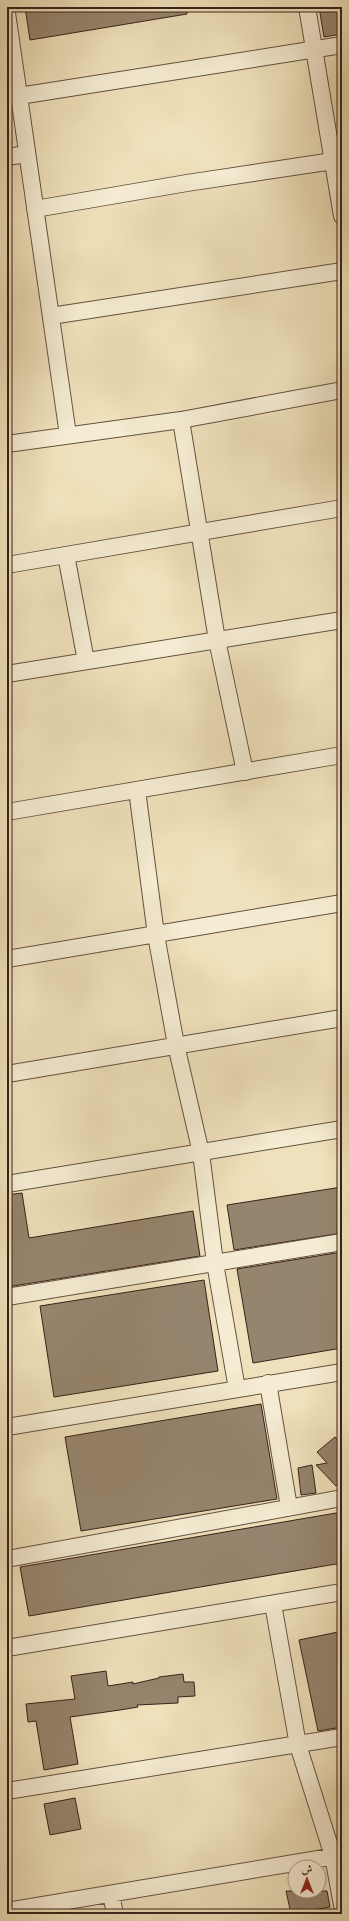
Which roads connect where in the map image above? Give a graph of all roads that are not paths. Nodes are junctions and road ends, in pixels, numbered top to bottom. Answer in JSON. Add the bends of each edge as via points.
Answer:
{"nodes":[{"id":1,"x":307,"y":7,"type":"edge"},
{"id":2,"x":7,"y":13,"type":"edge"},
{"id":3,"x":8,"y":32,"type":"edge"},
{"id":4,"x":342,"y":45,"type":"edge"},
{"id":5,"x":314,"y":49,"type":"junction"},
{"id":6,"x":19,"y":96,"type":"junction"},
{"id":7,"x":27,"y":154,"type":"junction"},
{"id":8,"x":7,"y":157,"type":"edge"},
{"id":9,"x":337,"y":160,"type":"edge"},
{"id":10,"x":35,"y":209,"type":"junction"},
{"id":11,"x":342,"y":216,"type":"edge"},
{"id":12,"x":342,"y":270,"type":"edge"},
{"id":13,"x":51,"y":316,"type":"junction"},
{"id":14,"x":342,"y":390,"type":"edge"},
{"id":15,"x":181,"y":420,"type":"junction"},
{"id":16,"x":68,"y":435,"type":"junction"},
{"id":17,"x":7,"y":444,"type":"edge"},
{"id":18,"x":342,"y":508,"type":"edge"},
{"id":19,"x":200,"y":532,"type":"junction"},
{"id":20,"x":66,"y":555,"type":"junction"},
{"id":21,"x":7,"y":566,"type":"edge"},
{"id":22,"x":342,"y":620,"type":"edge"},
{"id":23,"x":217,"y":640,"type":"junction"},
{"id":24,"x":86,"y":662,"type":"junction"},
{"id":25,"x":7,"y":674,"type":"edge"},
{"id":26,"x":342,"y":755,"type":"edge"},
{"id":27,"x":245,"y":772,"type":"junction"},
{"id":28,"x":137,"y":790,"type":"junction"},
{"id":29,"x":7,"y":812,"type":"edge"},
{"id":30,"x":342,"y":903,"type":"edge"},
{"id":31,"x":156,"y":935,"type":"junction"},
{"id":32,"x":7,"y":959,"type":"edge"},
{"id":33,"x":342,"y":1018,"type":"edge"},
{"id":34,"x":176,"y":1046,"type":"junction"},
{"id":35,"x":7,"y":1074,"type":"edge"},
{"id":36,"x":342,"y":1129,"type":"edge"},
{"id":37,"x":201,"y":1152,"type":"junction"},
{"id":38,"x":7,"y":1184,"type":"edge"},
{"id":39,"x":342,"y":1242,"type":"edge"},
{"id":40,"x":215,"y":1263,"type":"junction"},
{"id":41,"x":7,"y":1297,"type":"edge"},
{"id":42,"x":342,"y":1372,"type":"edge"},
{"id":43,"x":268,"y":1383,"type":"junction"},
{"id":44,"x":237,"y":1389,"type":"junction"},
{"id":45,"x":7,"y":1427,"type":"edge"},
{"id":46,"x":342,"y":1498,"type":"edge"},
{"id":47,"x":289,"y":1508,"type":"junction"},
{"id":48,"x":7,"y":1559,"type":"edge"},
{"id":49,"x":342,"y":1592,"type":"edge"},
{"id":50,"x":273,"y":1604,"type":"junction"},
{"id":51,"x":7,"y":1648,"type":"edge"},
{"id":52,"x":342,"y":1737,"type":"edge"},
{"id":53,"x":298,"y":1744,"type":"junction"},
{"id":54,"x":7,"y":1791,"type":"edge"},
{"id":55,"x":337,"y":1855,"type":"edge"},
{"id":56,"x":111,"y":1894,"type":"junction"},
{"id":57,"x":342,"y":1905,"type":"edge"},
{"id":58,"x":7,"y":1911,"type":"edge"},
{"id":59,"x":115,"y":1914,"type":"edge"}],
"edges":[{"from":1,"to":5,"type":"street"},
{"from":2,"to":3,"type":"street"},
{"from":3,"to":6,"type":"street"},
{"from":4,"to":5,"type":"street"},
{"from":5,"to":6,"type":"street"},
{"from":5,"to":9,"type":"street"},
{"from":6,"to":7,"type":"street"},
{"from":7,"to":8,"type":"street"},
{"from":7,"to":10,"type":"street"},
{"from":9,"to":10,"type":"street"},
{"from":9,"to":11,"type":"street"},
{"from":10,"to":13,"type":"street"},
{"from":12,"to":13,"type":"street"},
{"from":13,"to":16,"type":"street"},
{"from":14,"to":15,"type":"street"},
{"from":15,"to":16,"type":"street"},
{"from":15,"to":19,"type":"street"},
{"from":16,"to":17,"type":"street"},
{"from":18,"to":19,"type":"street"},
{"from":19,"to":20,"type":"street"},
{"from":19,"to":23,"type":"street"},
{"from":20,"to":21,"type":"street"},
{"from":20,"to":24,"type":"street"},
{"from":22,"to":23,"type":"street"},
{"from":23,"to":24,"type":"street"},
{"from":23,"to":27,"type":"street"},
{"from":24,"to":25,"type":"street"},
{"from":26,"to":27,"type":"street"},
{"from":27,"to":28,"type":"street"},
{"from":28,"to":29,"type":"street"},
{"from":28,"to":31,"type":"street"},
{"from":30,"to":31,"type":"street"},
{"from":31,"to":32,"type":"street"},
{"from":31,"to":34,"type":"street"},
{"from":33,"to":34,"type":"street"},
{"from":34,"to":35,"type":"street"},
{"from":34,"to":37,"type":"street"},
{"from":36,"to":37,"type":"street"},
{"from":37,"to":38,"type":"street"},
{"from":37,"to":40,"type":"street"},
{"from":39,"to":40,"type":"street"},
{"from":40,"to":41,"type":"street"},
{"from":40,"to":44,"type":"street"},
{"from":42,"to":43,"type":"street"},
{"from":43,"to":44,"type":"street"},
{"from":43,"to":47,"type":"street"},
{"from":44,"to":45,"type":"street"},
{"from":46,"to":47,"type":"street"},
{"from":47,"to":48,"type":"street"},
{"from":49,"to":50,"type":"street"},
{"from":50,"to":51,"type":"street"},
{"from":50,"to":53,"type":"street"},
{"from":52,"to":53,"type":"street"},
{"from":53,"to":54,"type":"street"},
{"from":53,"to":55,"type":"street"},
{"from":55,"to":56,"type":"street"},
{"from":55,"to":57,"type":"street"},
{"from":56,"to":58,"type":"street"},
{"from":56,"to":59,"type":"street"}]}
